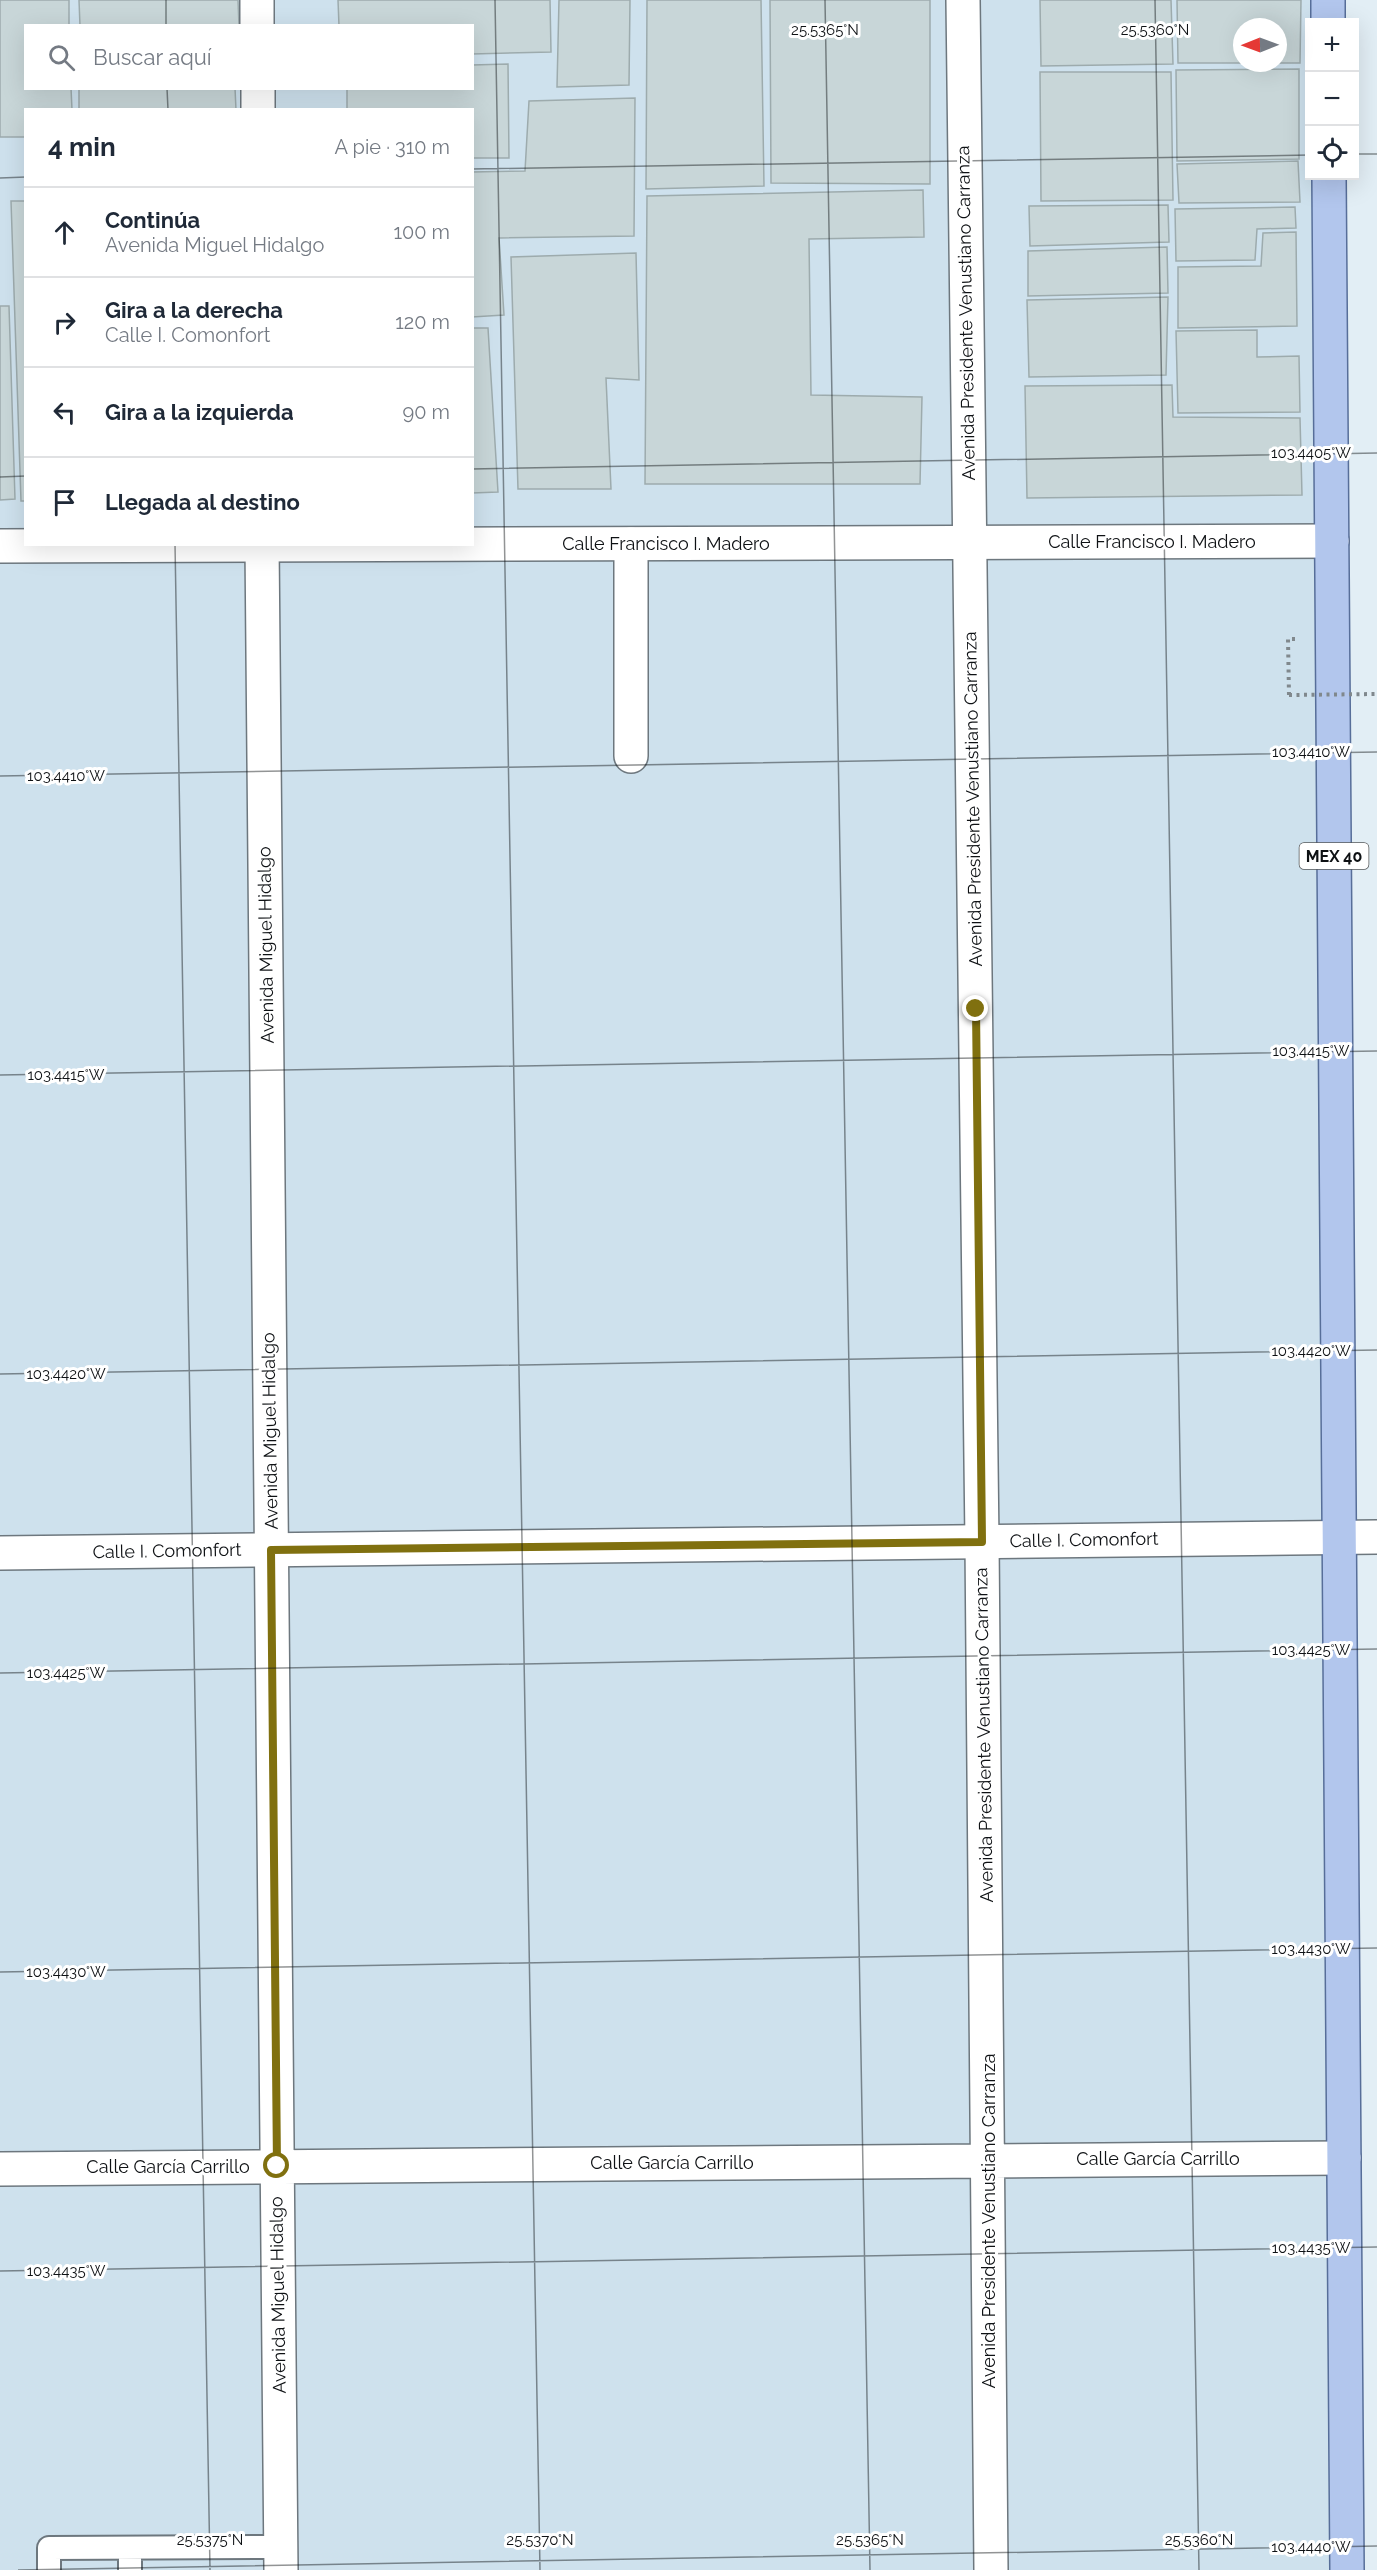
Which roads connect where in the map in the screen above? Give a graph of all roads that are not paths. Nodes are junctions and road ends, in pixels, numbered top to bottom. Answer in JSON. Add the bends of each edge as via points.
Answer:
{"nodes":[{"id":1,"x":257,"y":0,"type":"edge"},
{"id":2,"x":963,"y":0,"type":"edge"},
{"id":3,"x":1328,"y":0,"type":"edge"},
{"id":4,"x":1328,"y":18,"type":"edge"},
{"id":5,"x":258,"y":24,"type":"edge"},
{"id":6,"x":258,"y":90,"type":"edge"},
{"id":7,"x":258,"y":108,"type":"edge"},
{"id":8,"x":1329,"y":180,"type":"edge"},
{"id":9,"x":969,"y":542,"type":"junction"},
{"id":10,"x":1332,"y":542,"type":"junction"},
{"id":11,"x":474,"y":544,"type":"edge"},
{"id":12,"x":631,"y":544,"type":"junction"},
{"id":13,"x":0,"y":546,"type":"edge"},
{"id":14,"x":24,"y":546,"type":"edge"},
{"id":15,"x":262,"y":546,"type":"edge"},
{"id":16,"x":631,"y":756,"type":"dead end"},
{"id":17,"x":1339,"y":1537,"type":"junction"},
{"id":18,"x":1377,"y":1537,"type":"edge"},
{"id":19,"x":982,"y":1542,"type":"junction"},
{"id":20,"x":271,"y":1550,"type":"junction"},
{"id":21,"x":0,"y":1553,"type":"edge"},
{"id":22,"x":1344,"y":2158,"type":"junction"},
{"id":23,"x":988,"y":2161,"type":"junction"},
{"id":24,"x":277,"y":2166,"type":"junction"},
{"id":25,"x":0,"y":2169,"type":"edge"},
{"id":26,"x":281,"y":2558,"type":"edge"},
{"id":27,"x":130,"y":2559,"type":"edge"},
{"id":28,"x":49,"y":2570,"type":"edge"},
{"id":29,"x":991,"y":2570,"type":"edge"},
{"id":30,"x":1347,"y":2570,"type":"edge"}],
"edges":[{"from":1,"to":5,"type":"street"},
{"from":2,"to":9,"type":"street","name":"Avenida Presidente Venustiano Carranza"},
{"from":3,"to":4,"type":"main road"},
{"from":6,"to":7,"type":"street"},
{"from":8,"to":10,"type":"main road","number":"MEX 40"},
{"from":9,"to":10,"type":"street","name":"Calle Francisco I. Madero"},
{"from":9,"to":12,"type":"street","name":"Calle Francisco I. Madero"},
{"from":9,"to":19,"type":"street","name":"Avenida Presidente Venustiano Carranza"},
{"from":10,"to":17,"type":"main road","number":"MEX 40"},
{"from":11,"to":12,"type":"street","name":"Calle Francisco I. Madero"},
{"from":12,"to":16,"type":"street"},
{"from":13,"to":14,"type":"street","name":"Calle Francisco I. Madero"},
{"from":15,"to":20,"type":"street","name":"Avenida Miguel Hidalgo"},
{"from":17,"to":18,"type":"street","name":"Calle I. Comonfort"},
{"from":17,"to":19,"type":"street","name":"Calle I. Comonfort"},
{"from":17,"to":22,"type":"main road","number":"MEX 40"},
{"from":19,"to":20,"type":"street","name":"Calle I. Comonfort"},
{"from":19,"to":23,"type":"street","name":"Avenida Presidente Venustiano Carranza"},
{"from":20,"to":21,"type":"street","name":"Calle I. Comonfort"},
{"from":20,"to":24,"type":"street","name":"Avenida Miguel Hidalgo"},
{"from":22,"to":23,"type":"street","name":"Calle García Carrillo"},
{"from":22,"to":30,"type":"main road","number":"MEX 40"},
{"from":23,"to":24,"type":"street","name":"Calle García Carrillo"},
{"from":23,"to":29,"type":"street","name":"Avenida Presidente Venustiano Carranza"},
{"from":24,"to":25,"type":"street","name":"Calle García Carrillo"},
{"from":24,"to":26,"type":"street","name":"Avenida Miguel Hidalgo"},
{"from":26,"to":27,"type":"lane"},
{"from":27,"to":28,"type":"lane","via":[[49,2548]]}]}
